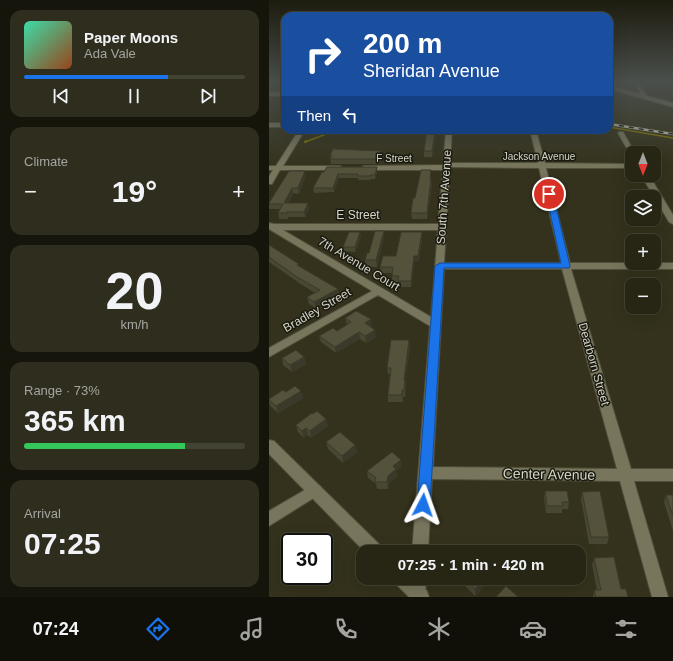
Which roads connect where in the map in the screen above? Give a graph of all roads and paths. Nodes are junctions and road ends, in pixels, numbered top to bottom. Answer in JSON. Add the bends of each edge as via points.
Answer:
{"nodes":[{"id":1,"x":269,"y":125,"type":"edge"},
{"id":2,"x":281,"y":125,"type":"edge"},
{"id":3,"x":621,"y":133,"type":"dead end"},
{"id":4,"x":299,"y":134,"type":"edge"},
{"id":5,"x":449,"y":134,"type":"edge"},
{"id":6,"x":534,"y":134,"type":"edge"},
{"id":7,"x":629,"y":146,"type":"edge"},
{"id":8,"x":446,"y":166,"type":"junction"},
{"id":9,"x":543,"y":166,"type":"junction"},
{"id":10,"x":625,"y":166,"type":"edge"},
{"id":11,"x":269,"y":168,"type":"edge"},
{"id":12,"x":278,"y":168,"type":"junction"},
{"id":13,"x":349,"y":168,"type":"edge"},
{"id":14,"x":357,"y":168,"type":"edge"},
{"id":15,"x":269,"y":182,"type":"edge"},
{"id":16,"x":649,"y":182,"type":"edge"},
{"id":17,"x":673,"y":222,"type":"edge"},
{"id":18,"x":271,"y":226,"type":"edge"},
{"id":19,"x":442,"y":227,"type":"junction"},
{"id":20,"x":440,"y":266,"type":"junction"},
{"id":21,"x":566,"y":266,"type":"junction"},
{"id":22,"x":673,"y":266,"type":"edge"},
{"id":23,"x":378,"y":291,"type":"junction"},
{"id":24,"x":436,"y":325,"type":"junction"},
{"id":25,"x":269,"y":353,"type":"edge"},
{"id":26,"x":269,"y":445,"type":"edge"},
{"id":27,"x":425,"y":473,"type":"junction"},
{"id":28,"x":626,"y":475,"type":"junction"},
{"id":29,"x":673,"y":475,"type":"edge"},
{"id":30,"x":315,"y":490,"type":"junction"},
{"id":31,"x":269,"y":519,"type":"edge"},
{"id":32,"x":369,"y":545,"type":"edge"},
{"id":33,"x":420,"y":545,"type":"edge"},
{"id":34,"x":660,"y":597,"type":"edge"}],
"edges":[{"from":1,"to":2,"type":"street"},
{"from":3,"to":7,"type":"street"},
{"from":4,"to":12,"type":"street"},
{"from":5,"to":8,"type":"street","name":"South 7th Avenue"},
{"from":6,"to":9,"type":"street","name":"Dearborn Street"},
{"from":8,"to":9,"type":"street","name":"Jackson Avenue"},
{"from":8,"to":14,"type":"street","name":"F Street"},
{"from":8,"to":19,"type":"street","name":"South 7th Avenue"},
{"from":9,"to":10,"type":"street","name":"Jackson Avenue"},
{"from":9,"to":21,"type":"street","name":"Dearborn Street"},
{"from":11,"to":12,"type":"street"},
{"from":12,"to":13,"type":"street"},
{"from":12,"to":15,"type":"street"},
{"from":16,"to":17,"type":"street"},
{"from":18,"to":19,"type":"street","name":"E Street"},
{"from":18,"to":23,"type":"street","name":"7th Avenue Court"},
{"from":19,"to":20,"type":"street","name":"South 7th Avenue"},
{"from":20,"to":21,"type":"street"},
{"from":20,"to":24,"type":"street","name":"South 7th Avenue"},
{"from":21,"to":22,"type":"street"},
{"from":21,"to":28,"type":"street","name":"Dearborn Street"},
{"from":23,"to":24,"type":"street","name":"7th Avenue Court"},
{"from":23,"to":25,"type":"street","name":"Bradley Street"},
{"from":24,"to":27,"type":"street","name":"South 7th Avenue"},
{"from":26,"to":30,"type":"street"},
{"from":27,"to":28,"type":"street","name":"Center Avenue"},
{"from":27,"to":33,"type":"street","name":"South 7th Avenue"},
{"from":28,"to":29,"type":"street","name":"Center Avenue"},
{"from":28,"to":34,"type":"street","name":"Dearborn Street"},
{"from":30,"to":31,"type":"street"},
{"from":30,"to":32,"type":"street"}]}
